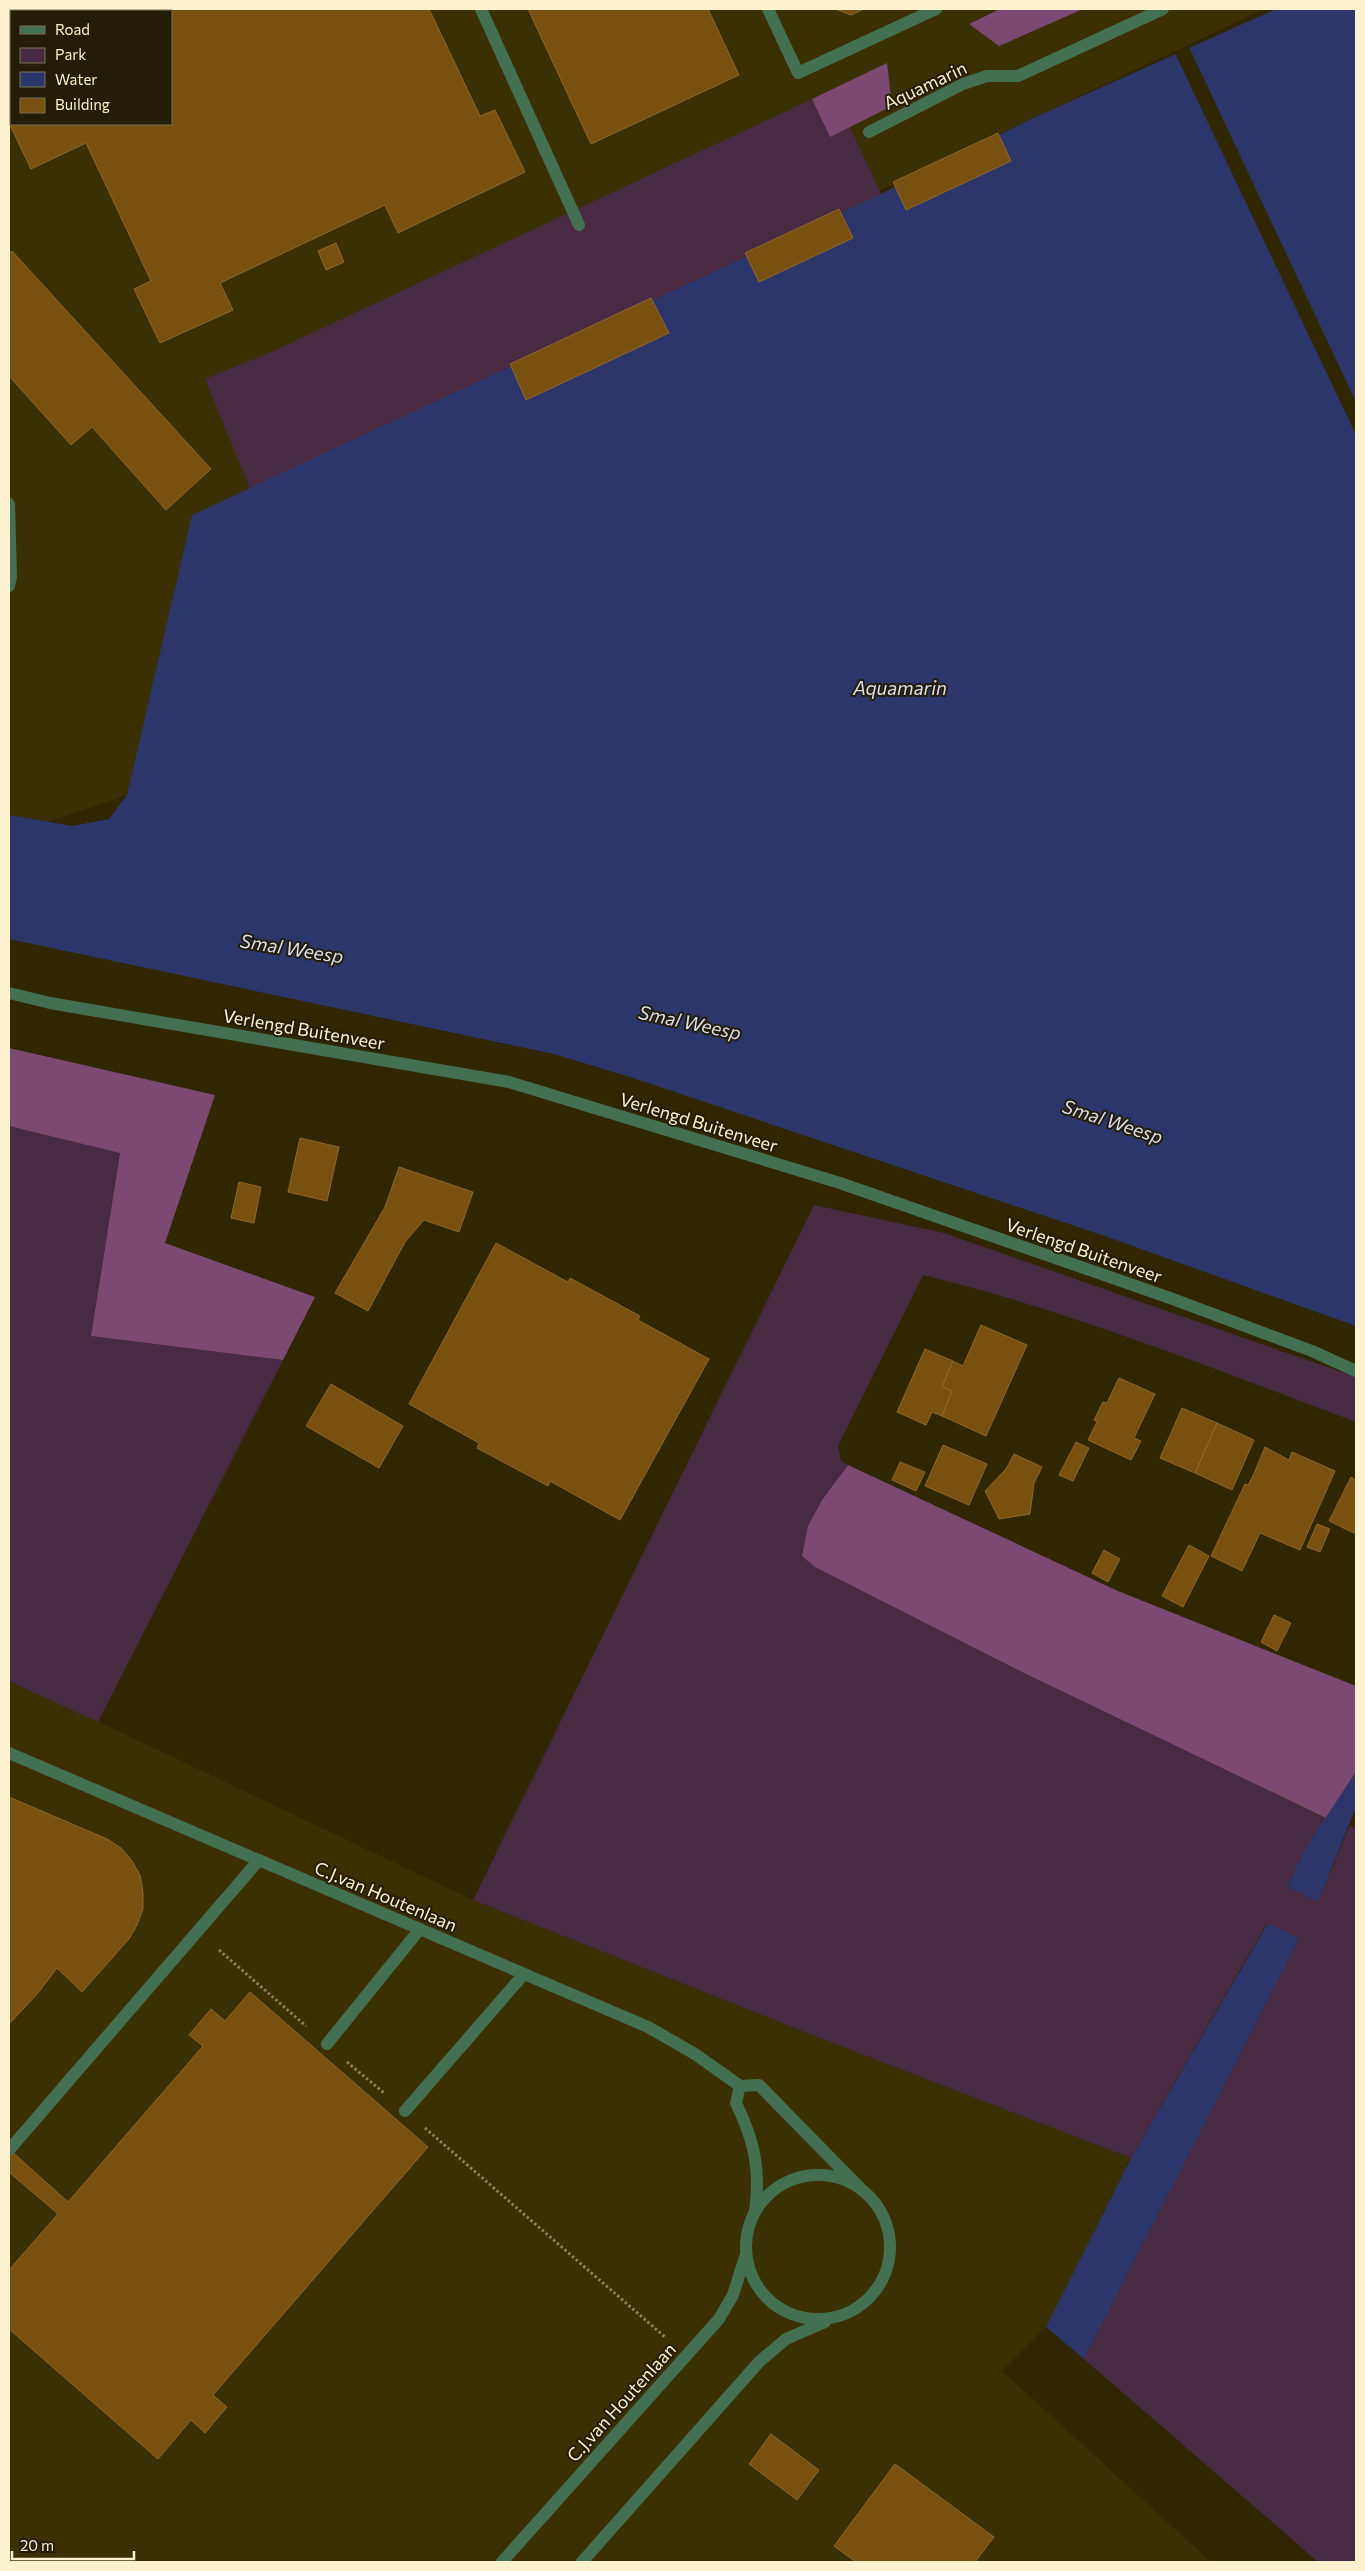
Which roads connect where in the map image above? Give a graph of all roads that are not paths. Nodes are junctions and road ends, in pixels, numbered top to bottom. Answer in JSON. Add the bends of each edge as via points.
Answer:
{"nodes":[{"id":1,"x":481,"y":9,"type":"edge"},
{"id":2,"x":768,"y":9,"type":"edge"},
{"id":3,"x":936,"y":9,"type":"edge"},
{"id":4,"x":1164,"y":9,"type":"edge"},
{"id":5,"x":869,"y":132,"type":"dead end"},
{"id":6,"x":579,"y":225,"type":"dead end"},
{"id":7,"x":9,"y":504,"type":"edge"},
{"id":8,"x":9,"y":586,"type":"edge"},
{"id":9,"x":9,"y":994,"type":"edge"},
{"id":10,"x":1356,"y":1371,"type":"edge"},
{"id":11,"x":9,"y":1753,"type":"edge"},
{"id":12,"x":259,"y":1860,"type":"junction"},
{"id":13,"x":420,"y":1930,"type":"junction"},
{"id":14,"x":524,"y":1974,"type":"junction"},
{"id":15,"x":326,"y":2044,"type":"road end"},
{"id":16,"x":740,"y":2086,"type":"junction"},
{"id":17,"x":405,"y":2111,"type":"road end"},
{"id":18,"x":10,"y":2150,"type":"edge"},
{"id":19,"x":860,"y":2188,"type":"junction"},
{"id":20,"x":754,"y":2214,"type":"junction"},
{"id":21,"x":746,"y":2254,"type":"junction"},
{"id":22,"x":835,"y":2318,"type":"junction"},
{"id":23,"x":502,"y":2562,"type":"edge"},
{"id":24,"x":582,"y":2562,"type":"edge"}],
"edges":[{"from":1,"to":6,"type":"street"},
{"from":2,"to":3,"type":"street","via":[[798,73]]},
{"from":4,"to":5,"type":"street","name":"Aquamarin","via":[[1018,76],[987,76],[963,84]]},
{"from":7,"to":8,"type":"street"},
{"from":9,"to":10,"type":"street","name":"Verlengd Buitenveer","via":[[509,1082],[840,1183],[1170,1298],[1312,1351]]},
{"from":11,"to":12,"type":"street","name":"C.J.van Houtenlaan"},
{"from":12,"to":13,"type":"street","name":"C.J.van Houtenlaan"},
{"from":12,"to":18,"type":"street"},
{"from":13,"to":14,"type":"street","name":"C.J.van Houtenlaan"},
{"from":13,"to":15,"type":"street"},
{"from":14,"to":16,"type":"street","name":"C.J.van Houtenlaan","via":[[648,2027],[695,2054]]},
{"from":14,"to":17,"type":"street"},
{"from":16,"to":19,"type":"street","name":"C.J.van Houtenlaan","via":[[759,2085]]},
{"from":16,"to":20,"type":"street","via":[[736,2103],[750,2133],[757,2166],[758,2191]]},
{"from":19,"to":20,"type":"street","via":[[842,2179],[822,2175],[801,2177],[782,2184]]},
{"from":19,"to":22,"type":"street","via":[[876,2203],[885,2221],[891,2241],[889,2262],[883,2281],[871,2298]]},
{"from":20,"to":21,"type":"street","via":[[747,2233]]},
{"from":21,"to":22,"type":"street","via":[[751,2274],[761,2292],[776,2307],[794,2316],[814,2320]]},
{"from":21,"to":23,"type":"street","name":"C.J.van Houtenlaan","via":[[733,2295],[718,2319]]},
{"from":22,"to":24,"type":"street","via":[[786,2339],[759,2362]]}]}
